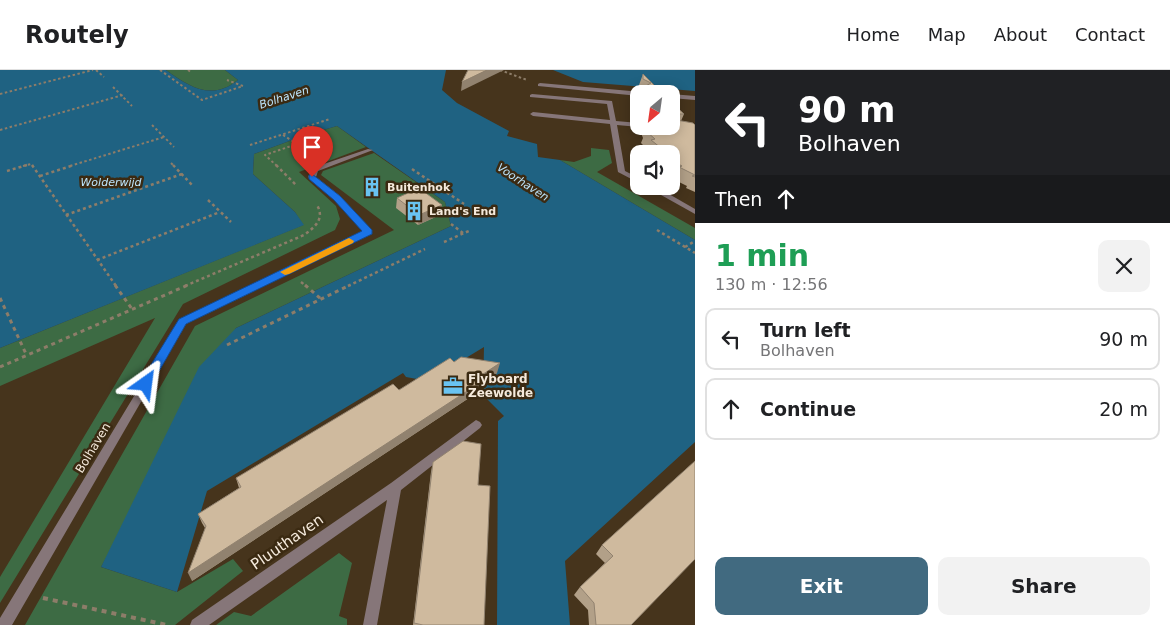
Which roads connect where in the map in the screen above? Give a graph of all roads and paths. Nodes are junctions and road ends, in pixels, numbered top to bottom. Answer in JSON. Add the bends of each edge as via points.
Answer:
{"nodes":[{"id":1,"x":95,"y":70,"type":"edge"},
{"id":2,"x":160,"y":70,"type":"edge"},
{"id":3,"x":188,"y":70,"type":"edge"},
{"id":4,"x":500,"y":70,"type":"edge"},
{"id":5,"x":511,"y":70,"type":"edge"},
{"id":6,"x":192,"y":73,"type":"dead end"},
{"id":7,"x":507,"y":73,"type":"junction"},
{"id":8,"x":104,"y":77,"type":"dead end"},
{"id":9,"x":228,"y":80,"type":"dead end"},
{"id":10,"x":540,"y":84,"type":"joint"},
{"id":11,"x":114,"y":87,"type":"dead end"},
{"id":12,"x":630,"y":93,"type":"edge"},
{"id":13,"x":0,"y":94,"type":"edge"},
{"id":14,"x":123,"y":95,"type":"junction"},
{"id":15,"x":532,"y":96,"type":"dead end"},
{"id":16,"x":680,"y":97,"type":"edge"},
{"id":17,"x":695,"y":98,"type":"edge"},
{"id":18,"x":132,"y":106,"type":"dead end"},
{"id":19,"x":533,"y":114,"type":"dead end"},
{"id":20,"x":330,"y":120,"type":"dead end"},
{"id":21,"x":614,"y":121,"type":"junction"},
{"id":22,"x":630,"y":124,"type":"edge"},
{"id":23,"x":152,"y":125,"type":"dead end"},
{"id":24,"x":0,"y":130,"type":"edge"},
{"id":25,"x":283,"y":135,"type":"dead end"},
{"id":26,"x":164,"y":137,"type":"junction"},
{"id":27,"x":250,"y":146,"type":"dead end"},
{"id":28,"x":174,"y":147,"type":"dead end"},
{"id":29,"x":370,"y":150,"type":"dead end"},
{"id":30,"x":171,"y":163,"type":"dead end"},
{"id":31,"x":412,"y":170,"type":"dead end"},
{"id":32,"x":7,"y":171,"type":"dead end"},
{"id":33,"x":182,"y":174,"type":"junction"},
{"id":34,"x":40,"y":176,"type":"junction"},
{"id":35,"x":630,"y":176,"type":"edge"},
{"id":36,"x":431,"y":182,"type":"junction"},
{"id":37,"x":297,"y":185,"type":"dead end"},
{"id":38,"x":193,"y":186,"type":"dead end"},
{"id":39,"x":417,"y":188,"type":"edge"},
{"id":40,"x":665,"y":195,"type":"edge"},
{"id":41,"x":208,"y":200,"type":"dead end"},
{"id":42,"x":316,"y":204,"type":"dead end"},
{"id":43,"x":464,"y":204,"type":"dead end"},
{"id":44,"x":220,"y":212,"type":"junction"},
{"id":45,"x":695,"y":212,"type":"edge"},
{"id":46,"x":66,"y":215,"type":"junction"},
{"id":47,"x":231,"y":222,"type":"dead end"},
{"id":48,"x":451,"y":224,"type":"dead end"},
{"id":49,"x":470,"y":230,"type":"dead end"},
{"id":50,"x":657,"y":230,"type":"dead end"},
{"id":51,"x":463,"y":233,"type":"junction"},
{"id":52,"x":695,"y":241,"type":"edge"},
{"id":53,"x":444,"y":242,"type":"dead end"},
{"id":54,"x":685,"y":247,"type":"junction"},
{"id":55,"x":425,"y":249,"type":"dead end"},
{"id":56,"x":695,"y":253,"type":"edge"},
{"id":57,"x":98,"y":260,"type":"junction"},
{"id":58,"x":287,"y":271,"type":"junction"},
{"id":59,"x":0,"y":298,"type":"edge"},
{"id":60,"x":321,"y":299,"type":"junction"},
{"id":61,"x":132,"y":309,"type":"junction"},
{"id":62,"x":227,"y":345,"type":"dead end"},
{"id":63,"x":27,"y":356,"type":"junction"},
{"id":64,"x":0,"y":367,"type":"edge"},
{"id":65,"x":476,"y":425,"type":"dead end"},
{"id":66,"x":395,"y":487,"type":"junction"},
{"id":67,"x":23,"y":594,"type":"junction"},
{"id":68,"x":4,"y":625,"type":"edge"},
{"id":69,"x":167,"y":625,"type":"edge"},
{"id":70,"x":197,"y":625,"type":"edge"},
{"id":71,"x":370,"y":625,"type":"edge"}],
"edges":[{"from":1,"to":8,"type":"path"},
{"from":1,"to":13,"type":"path"},
{"from":2,"to":9,"type":"path","via":[[202,100],[243,86]]},
{"from":3,"to":6,"type":"path"},
{"from":4,"to":7,"type":"path"},
{"from":5,"to":7,"type":"path"},
{"from":7,"to":10,"type":"path"},
{"from":10,"to":12,"type":"street"},
{"from":11,"to":14,"type":"path"},
{"from":14,"to":18,"type":"path"},
{"from":14,"to":24,"type":"path"},
{"from":15,"to":21,"type":"street","via":[[610,102]]},
{"from":16,"to":17,"type":"street"},
{"from":19,"to":21,"type":"street"},
{"from":20,"to":27,"type":"path"},
{"from":21,"to":22,"type":"street"},
{"from":21,"to":35,"type":"street","via":[[622,172]]},
{"from":23,"to":26,"type":"path"},
{"from":25,"to":37,"type":"path","via":[[297,144],[265,155]]},
{"from":26,"to":28,"type":"path"},
{"from":26,"to":34,"type":"path"},
{"from":29,"to":58,"type":"street","name":"Bolhaven","via":[[315,170],[312,177],[337,198],[368,232]]},
{"from":30,"to":33,"type":"path"},
{"from":31,"to":36,"type":"path"},
{"from":32,"to":34,"type":"path","via":[[31,164]]},
{"from":33,"to":38,"type":"path"},
{"from":33,"to":46,"type":"path"},
{"from":34,"to":46,"type":"path"},
{"from":36,"to":39,"type":"path"},
{"from":36,"to":43,"type":"path"},
{"from":40,"to":45,"type":"street"},
{"from":41,"to":44,"type":"path"},
{"from":42,"to":61,"type":"path","via":[[321,210],[321,220],[304,235]]},
{"from":44,"to":47,"type":"path"},
{"from":44,"to":57,"type":"path"},
{"from":46,"to":57,"type":"path"},
{"from":48,"to":51,"type":"path"},
{"from":49,"to":51,"type":"path"},
{"from":50,"to":54,"type":"path"},
{"from":51,"to":53,"type":"path"},
{"from":52,"to":54,"type":"path"},
{"from":54,"to":56,"type":"path"},
{"from":55,"to":60,"type":"path"},
{"from":57,"to":61,"type":"path"},
{"from":58,"to":60,"type":"path"},
{"from":58,"to":67,"type":"street","name":"Bolhaven","via":[[183,322]]},
{"from":59,"to":63,"type":"path"},
{"from":60,"to":62,"type":"path"},
{"from":61,"to":63,"type":"path"},
{"from":63,"to":64,"type":"path"},
{"from":65,"to":66,"type":"street","name":"Pluuthaven"},
{"from":66,"to":70,"type":"street","name":"Pluuthaven"},
{"from":66,"to":71,"type":"street"},
{"from":67,"to":68,"type":"street","name":"Bolhaven"},
{"from":67,"to":69,"type":"path"}]}
